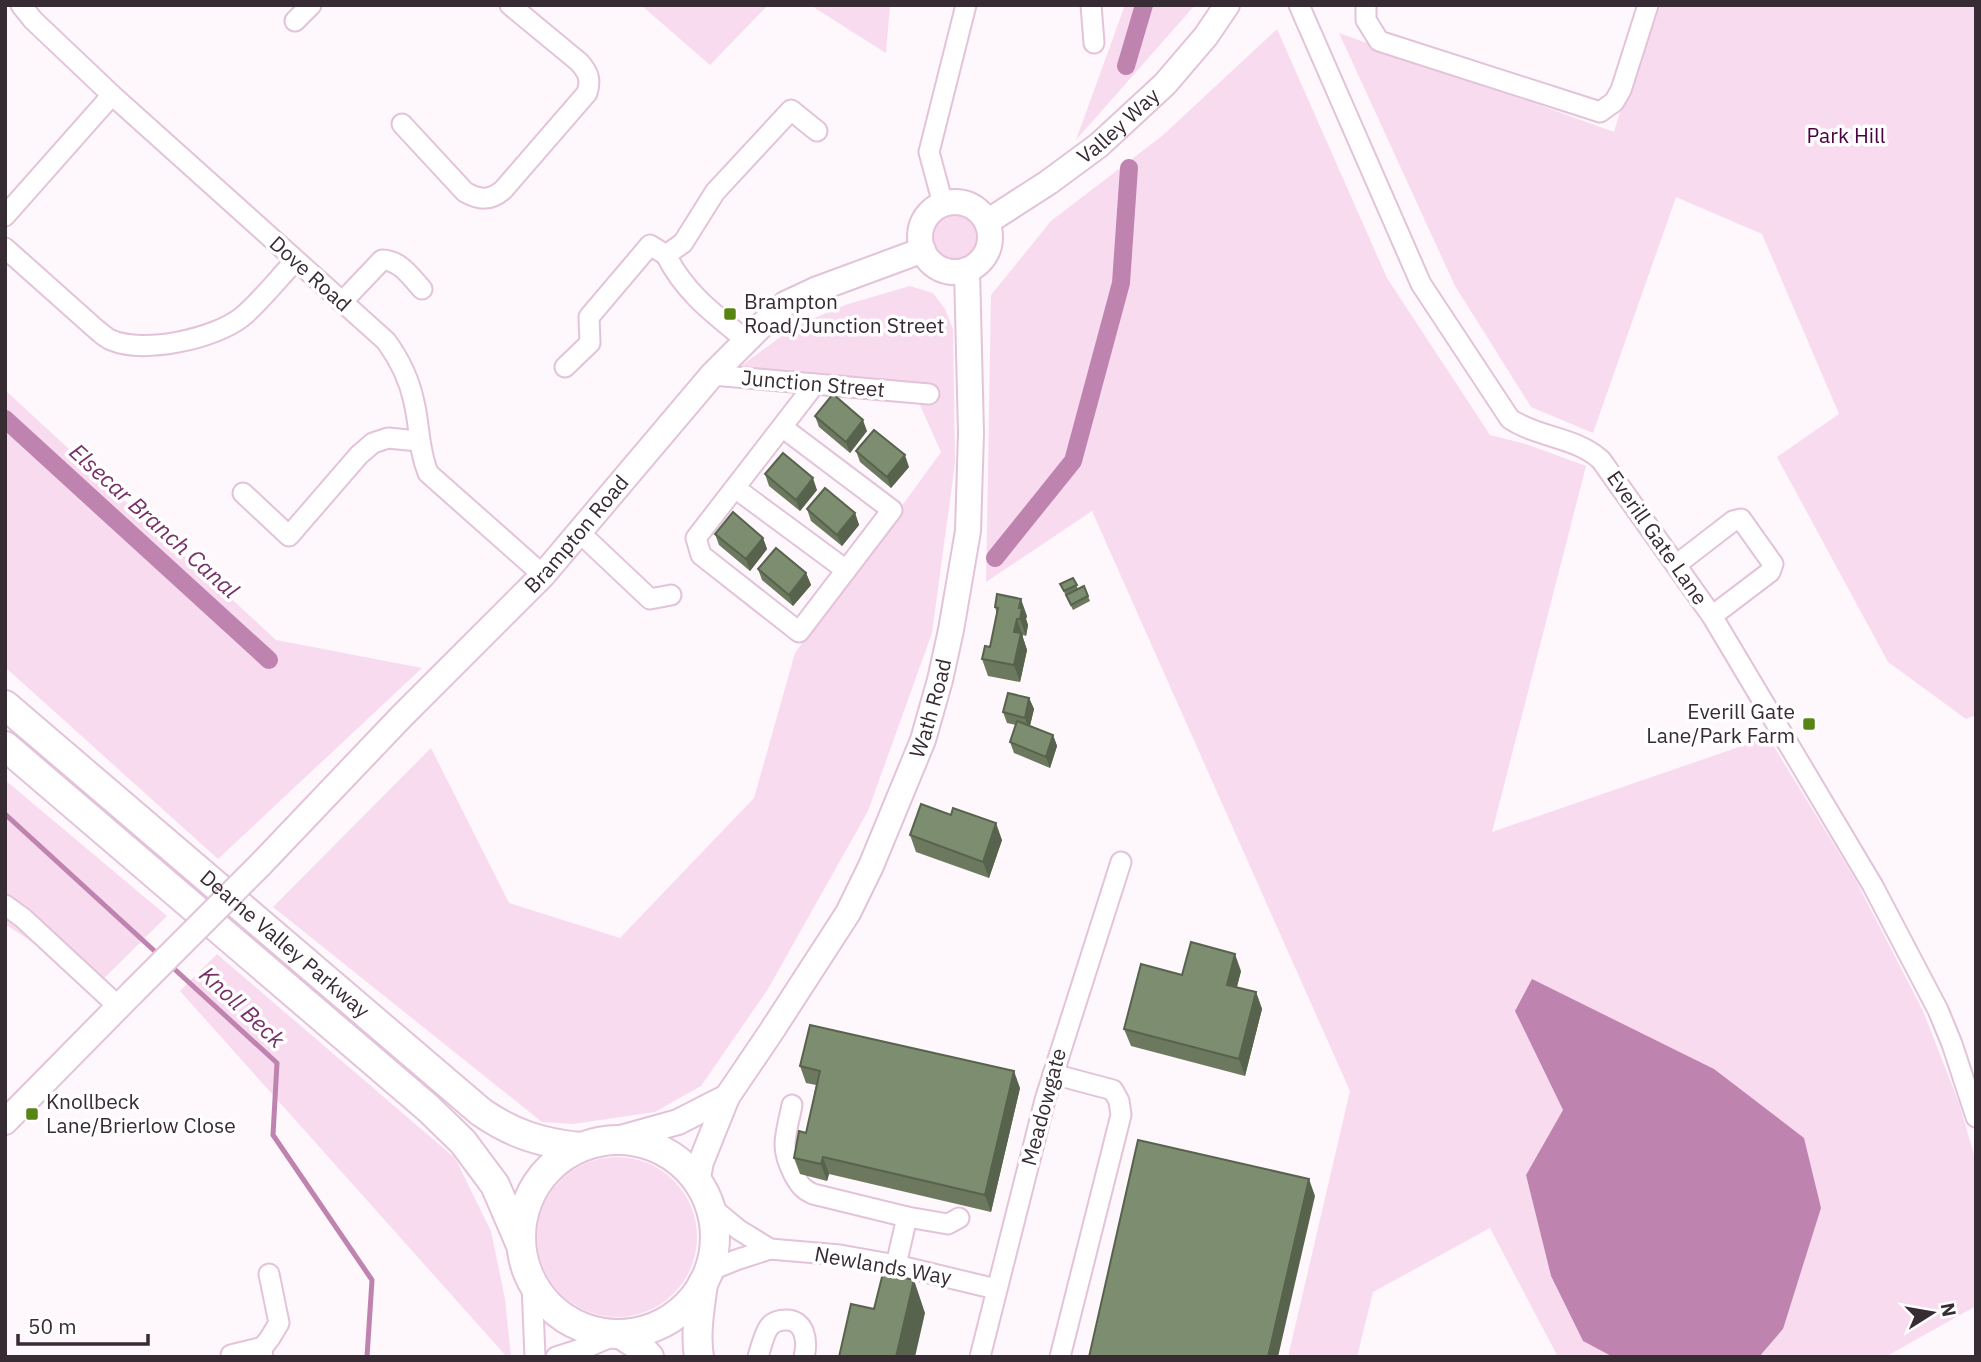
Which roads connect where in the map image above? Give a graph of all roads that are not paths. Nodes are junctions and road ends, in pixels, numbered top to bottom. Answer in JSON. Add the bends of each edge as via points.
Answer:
{"nodes":[{"id":1,"x":21,"y":5,"type":"edge"},
{"id":2,"x":311,"y":5,"type":"edge"},
{"id":3,"x":510,"y":5,"type":"edge"},
{"id":4,"x":967,"y":5,"type":"edge"},
{"id":5,"x":1091,"y":5,"type":"edge"},
{"id":6,"x":1227,"y":5,"type":"edge"},
{"id":7,"x":1299,"y":5,"type":"edge"},
{"id":8,"x":1366,"y":5,"type":"edge"},
{"id":9,"x":1648,"y":5,"type":"edge"},
{"id":10,"x":295,"y":22,"type":"dead end"},
{"id":11,"x":1094,"y":43,"type":"dead end"},
{"id":12,"x":112,"y":95,"type":"junction"},
{"id":13,"x":402,"y":124,"type":"dead end"},
{"id":14,"x":817,"y":131,"type":"dead end"},
{"id":15,"x":943,"y":204,"type":"junction"},
{"id":16,"x":5,"y":216,"type":"edge"},
{"id":17,"x":987,"y":222,"type":"junction"},
{"id":18,"x":5,"y":248,"type":"edge"},
{"id":19,"x":923,"y":250,"type":"junction"},
{"id":20,"x":666,"y":255,"type":"junction"},
{"id":21,"x":295,"y":261,"type":"junction"},
{"id":22,"x":967,"y":270,"type":"junction"},
{"id":23,"x":422,"y":289,"type":"dead end"},
{"id":24,"x":342,"y":302,"type":"junction"},
{"id":25,"x":746,"y":340,"type":"junction"},
{"id":26,"x":565,"y":367,"type":"dead end"},
{"id":27,"x":712,"y":375,"type":"junction"},
{"id":28,"x":815,"y":384,"type":"junction"},
{"id":29,"x":920,"y":388,"type":"dead end"},
{"id":30,"x":782,"y":427,"type":"junction"},
{"id":31,"x":418,"y":442,"type":"junction"},
{"id":32,"x":735,"y":488,"type":"junction"},
{"id":33,"x":243,"y":493,"type":"dead end"},
{"id":34,"x":579,"y":532,"type":"junction"},
{"id":35,"x":1676,"y":565,"type":"junction"},
{"id":36,"x":846,"y":570,"type":"junction"},
{"id":37,"x":543,"y":575,"type":"junction"},
{"id":38,"x":671,"y":594,"type":"dead end"},
{"id":39,"x":1712,"y":616,"type":"junction"},
{"id":40,"x":5,"y":705,"type":"edge"},
{"id":41,"x":5,"y":746,"type":"edge"},
{"id":42,"x":1121,"y":862,"type":"dead end"},
{"id":43,"x":5,"y":905,"type":"edge"},
{"id":44,"x":125,"y":1000,"type":"junction"},
{"id":45,"x":1053,"y":1074,"type":"junction"},
{"id":46,"x":727,"y":1097,"type":"junction"},
{"id":47,"x":792,"y":1105,"type":"dead end"},
{"id":48,"x":1976,"y":1117,"type":"edge"},
{"id":49,"x":5,"y":1122,"type":"edge"},
{"id":50,"x":617,"y":1139,"type":"junction"},
{"id":51,"x":580,"y":1147,"type":"junction"},
{"id":52,"x":697,"y":1181,"type":"junction"},
{"id":53,"x":710,"y":1206,"type":"junction"},
{"id":54,"x":907,"y":1217,"type":"junction"},
{"id":55,"x":959,"y":1218,"type":"dead end"},
{"id":56,"x":520,"y":1243,"type":"junction"},
{"id":57,"x":770,"y":1249,"type":"junction"},
{"id":58,"x":896,"y":1265,"type":"junction"},
{"id":59,"x":269,"y":1273,"type":"dead end"},
{"id":60,"x":706,"y":1277,"type":"junction"},
{"id":61,"x":532,"y":1284,"type":"junction"},
{"id":62,"x":996,"y":1289,"type":"junction"},
{"id":63,"x":619,"y":1335,"type":"junction"},
{"id":64,"x":262,"y":1352,"type":"edge"},
{"id":65,"x":231,"y":1355,"type":"edge"},
{"id":66,"x":535,"y":1357,"type":"edge"},
{"id":67,"x":556,"y":1357,"type":"edge"},
{"id":68,"x":649,"y":1357,"type":"edge"},
{"id":69,"x":699,"y":1357,"type":"edge"},
{"id":70,"x":758,"y":1357,"type":"edge"},
{"id":71,"x":804,"y":1357,"type":"edge"},
{"id":72,"x":980,"y":1357,"type":"edge"},
{"id":73,"x":1060,"y":1357,"type":"edge"}],
"edges":[{"from":1,"to":12,"type":"street","name":"Dove Road"},
{"from":2,"to":10,"type":"street"},
{"from":3,"to":13,"type":"street","via":[[579,62],[590,83],[587,93],[503,190],[486,199],[465,192]]},
{"from":4,"to":15,"type":"street","via":[[929,152]]},
{"from":5,"to":11,"type":"street"},
{"from":6,"to":17,"type":"main road","name":"Valley Way","via":[[1165,84],[1099,145]]},
{"from":7,"to":35,"type":"street","name":"Everill Gate Lane","via":[[1421,284],[1510,419],[1591,451]]},
{"from":8,"to":9,"type":"street","via":[[1366,20],[1379,41],[1600,111],[1614,102],[1621,90]]},
{"from":12,"to":16,"type":"street"},
{"from":12,"to":21,"type":"street","name":"Dove Road"},
{"from":14,"to":20,"type":"street","via":[[791,110],[715,192],[682,243]]},
{"from":15,"to":17,"type":"main road","via":[[974,206]]},
{"from":15,"to":19,"type":"main road","via":[[921,228]]},
{"from":17,"to":22,"type":"main road","via":[[990,245],[977,265]]},
{"from":18,"to":21,"type":"street","via":[[111,340],[155,345],[226,327]]},
{"from":19,"to":22,"type":"main road","via":[[946,271]]},
{"from":19,"to":25,"type":"main road","name":"Brampton Road","via":[[785,304]]},
{"from":20,"to":25,"type":"street","via":[[703,306]]},
{"from":20,"to":26,"type":"street","via":[[650,245],[589,317],[590,343]]},
{"from":21,"to":24,"type":"street","name":"Dove Road"},
{"from":22,"to":46,"type":"main road","name":"Wath Road","via":[[968,531],[951,629],[923,740],[848,913]]},
{"from":23,"to":24,"type":"street","via":[[397,264],[382,260]]},
{"from":24,"to":31,"type":"street","name":"Dove Road","via":[[386,341],[399,359],[415,404]]},
{"from":25,"to":27,"type":"main road","name":"Brampton Road"},
{"from":27,"to":28,"type":"street","name":"Junction Street"},
{"from":27,"to":34,"type":"main road","name":"Brampton Road"},
{"from":28,"to":29,"type":"street","name":"Junction Street"},
{"from":28,"to":30,"type":"street"},
{"from":30,"to":32,"type":"street"},
{"from":30,"to":36,"type":"street","via":[[892,510]]},
{"from":31,"to":33,"type":"street","via":[[388,439],[373,443],[289,536]]},
{"from":31,"to":37,"type":"street","name":"Dove Road","via":[[428,473]]},
{"from":32,"to":36,"type":"street"},
{"from":32,"to":36,"type":"street","via":[[696,538],[701,555],[799,632]]},
{"from":34,"to":37,"type":"main road","name":"Brampton Road"},
{"from":34,"to":38,"type":"street","via":[[650,599]]},
{"from":35,"to":39,"type":"street","name":"Everill Gate Lane"},
{"from":35,"to":39,"type":"street","via":[[1741,519],[1773,564],[1770,572]]},
{"from":37,"to":44,"type":"main road","name":"Brampton Road","bridge":true},
{"from":39,"to":48,"type":"street","name":"Everill Gate Lane","via":[[1873,886],[1920,975],[1946,1028]]},
{"from":40,"to":51,"type":"highway","name":"Dearne Valley Parkway","via":[[481,1112],[530,1138]]},
{"from":41,"to":56,"type":"highway","name":"Dearne Valley Parkway","via":[[428,1108],[463,1142],[495,1185]]},
{"from":42,"to":45,"type":"street","name":"Meadowgate"},
{"from":43,"to":44,"type":"street"},
{"from":44,"to":49,"type":"main road","name":"Brampton Road"},
{"from":45,"to":62,"type":"street","name":"Meadowgate"},
{"from":45,"to":73,"type":"street","via":[[1113,1090],[1121,1115]]},
{"from":46,"to":50,"type":"main road","name":"Wath Road","via":[[678,1122]]},
{"from":46,"to":52,"type":"main road","name":"Wath Road"},
{"from":47,"to":54,"type":"street","via":[[783,1145],[802,1189]]},
{"from":50,"to":51,"type":"highway"},
{"from":50,"to":52,"type":"highway","via":[[663,1151]]},
{"from":51,"to":56,"type":"highway","via":[[542,1175],[525,1207]]},
{"from":52,"to":53,"type":"highway"},
{"from":53,"to":57,"type":"street"},
{"from":53,"to":60,"type":"highway","via":[[714,1250]]},
{"from":54,"to":55,"type":"street","via":[[948,1224]]},
{"from":54,"to":58,"type":"street"},
{"from":56,"to":61,"type":"highway"},
{"from":57,"to":58,"type":"street","name":"Newlands Way"},
{"from":57,"to":60,"type":"street","via":[[736,1260]]},
{"from":58,"to":62,"type":"street","name":"Newlands Way"},
{"from":59,"to":64,"type":"street","via":[[279,1323]]},
{"from":60,"to":63,"type":"highway","via":[[685,1307],[660,1325]]},
{"from":60,"to":69,"type":"highway","via":[[698,1323]]},
{"from":61,"to":63,"type":"highway","via":[[567,1320],[590,1331]]},
{"from":61,"to":66,"type":"street"},
{"from":62,"to":72,"type":"street","name":"Meadowgate"},
{"from":63,"to":67,"type":"street"},
{"from":63,"to":68,"type":"highway"},
{"from":64,"to":65,"type":"street"},
{"from":70,"to":71,"type":"street","via":[[769,1326],[780,1320],[802,1326]]}]}
